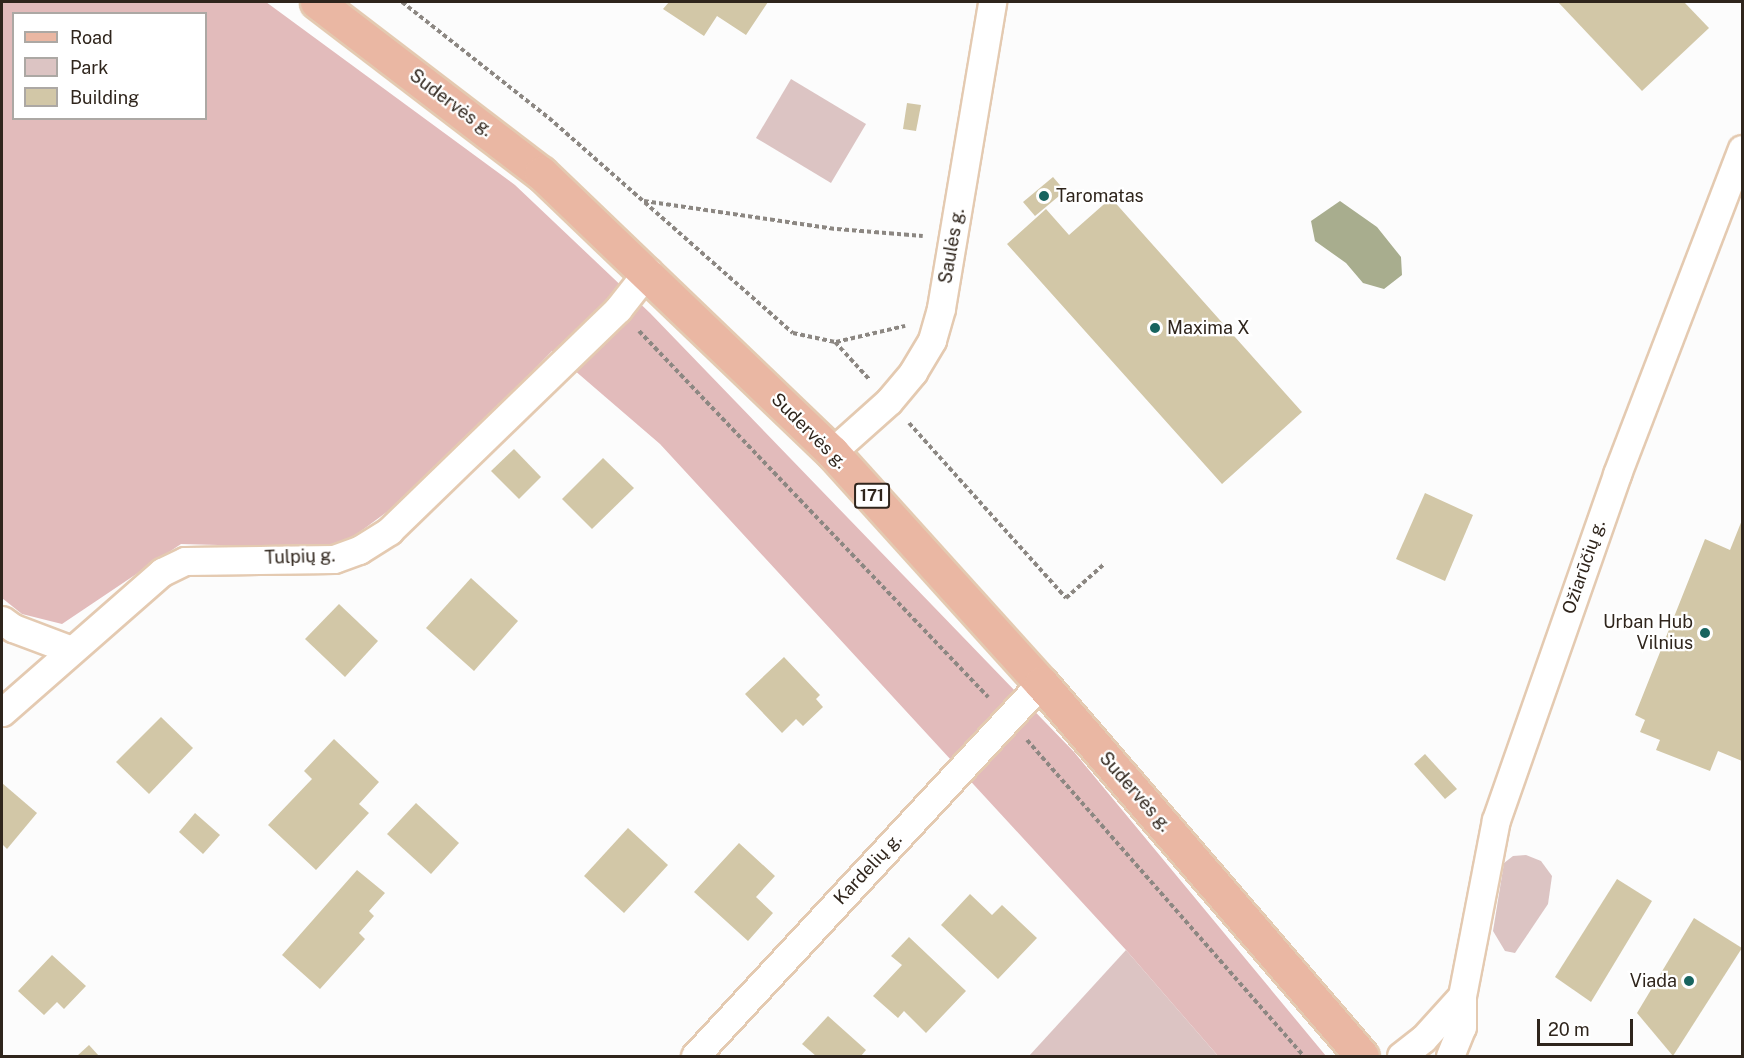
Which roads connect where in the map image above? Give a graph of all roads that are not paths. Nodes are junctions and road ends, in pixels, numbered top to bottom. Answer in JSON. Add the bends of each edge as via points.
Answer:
{"nodes":[{"id":1,"x":317,"y":2,"type":"edge"},
{"id":2,"x":992,"y":2,"type":"edge"},
{"id":3,"x":1743,"y":149,"type":"edge"},
{"id":4,"x":648,"y":271,"type":"junction"},
{"id":5,"x":832,"y":452,"type":"junction"},
{"id":6,"x":2,"y":620,"type":"edge"},
{"id":7,"x":69,"y":649,"type":"junction"},
{"id":8,"x":1041,"y":683,"type":"junction"},
{"id":9,"x":2,"y":712,"type":"edge"},
{"id":10,"x":1462,"y":996,"type":"junction"},
{"id":11,"x":695,"y":1056,"type":"edge"},
{"id":12,"x":1362,"y":1056,"type":"edge"},
{"id":13,"x":1401,"y":1056,"type":"edge"},
{"id":14,"x":1450,"y":1056,"type":"edge"}],
"edges":[{"from":1,"to":4,"type":"main road","name":"Sudervės g.","number":"171","via":[[541,173]]},
{"from":2,"to":5,"type":"street","name":"Saulės g.","via":[[942,308],[932,340],[889,401]]},
{"from":3,"to":10,"type":"street","name":"Ožiarūčių g.","via":[[1617,474],[1496,820]]},
{"from":4,"to":5,"type":"main road","name":"Sudervės g.","number":"171"},
{"from":4,"to":7,"type":"street","name":"Tulpių g.","via":[[618,309],[389,531],[334,559],[185,561],[162,572]]},
{"from":5,"to":8,"type":"main road","name":"Sudervės g.","number":"171"},
{"from":6,"to":7,"type":"street"},
{"from":7,"to":9,"type":"street","name":"Tulpių g."},
{"from":8,"to":11,"type":"street","name":"Kardelių g."},
{"from":8,"to":12,"type":"main road","name":"Sudervės g.","number":"171"},
{"from":10,"to":13,"type":"street","via":[[1423,1039]]},
{"from":10,"to":14,"type":"street","name":"Ožiarūčių g.","via":[[1462,1027]]}]}
